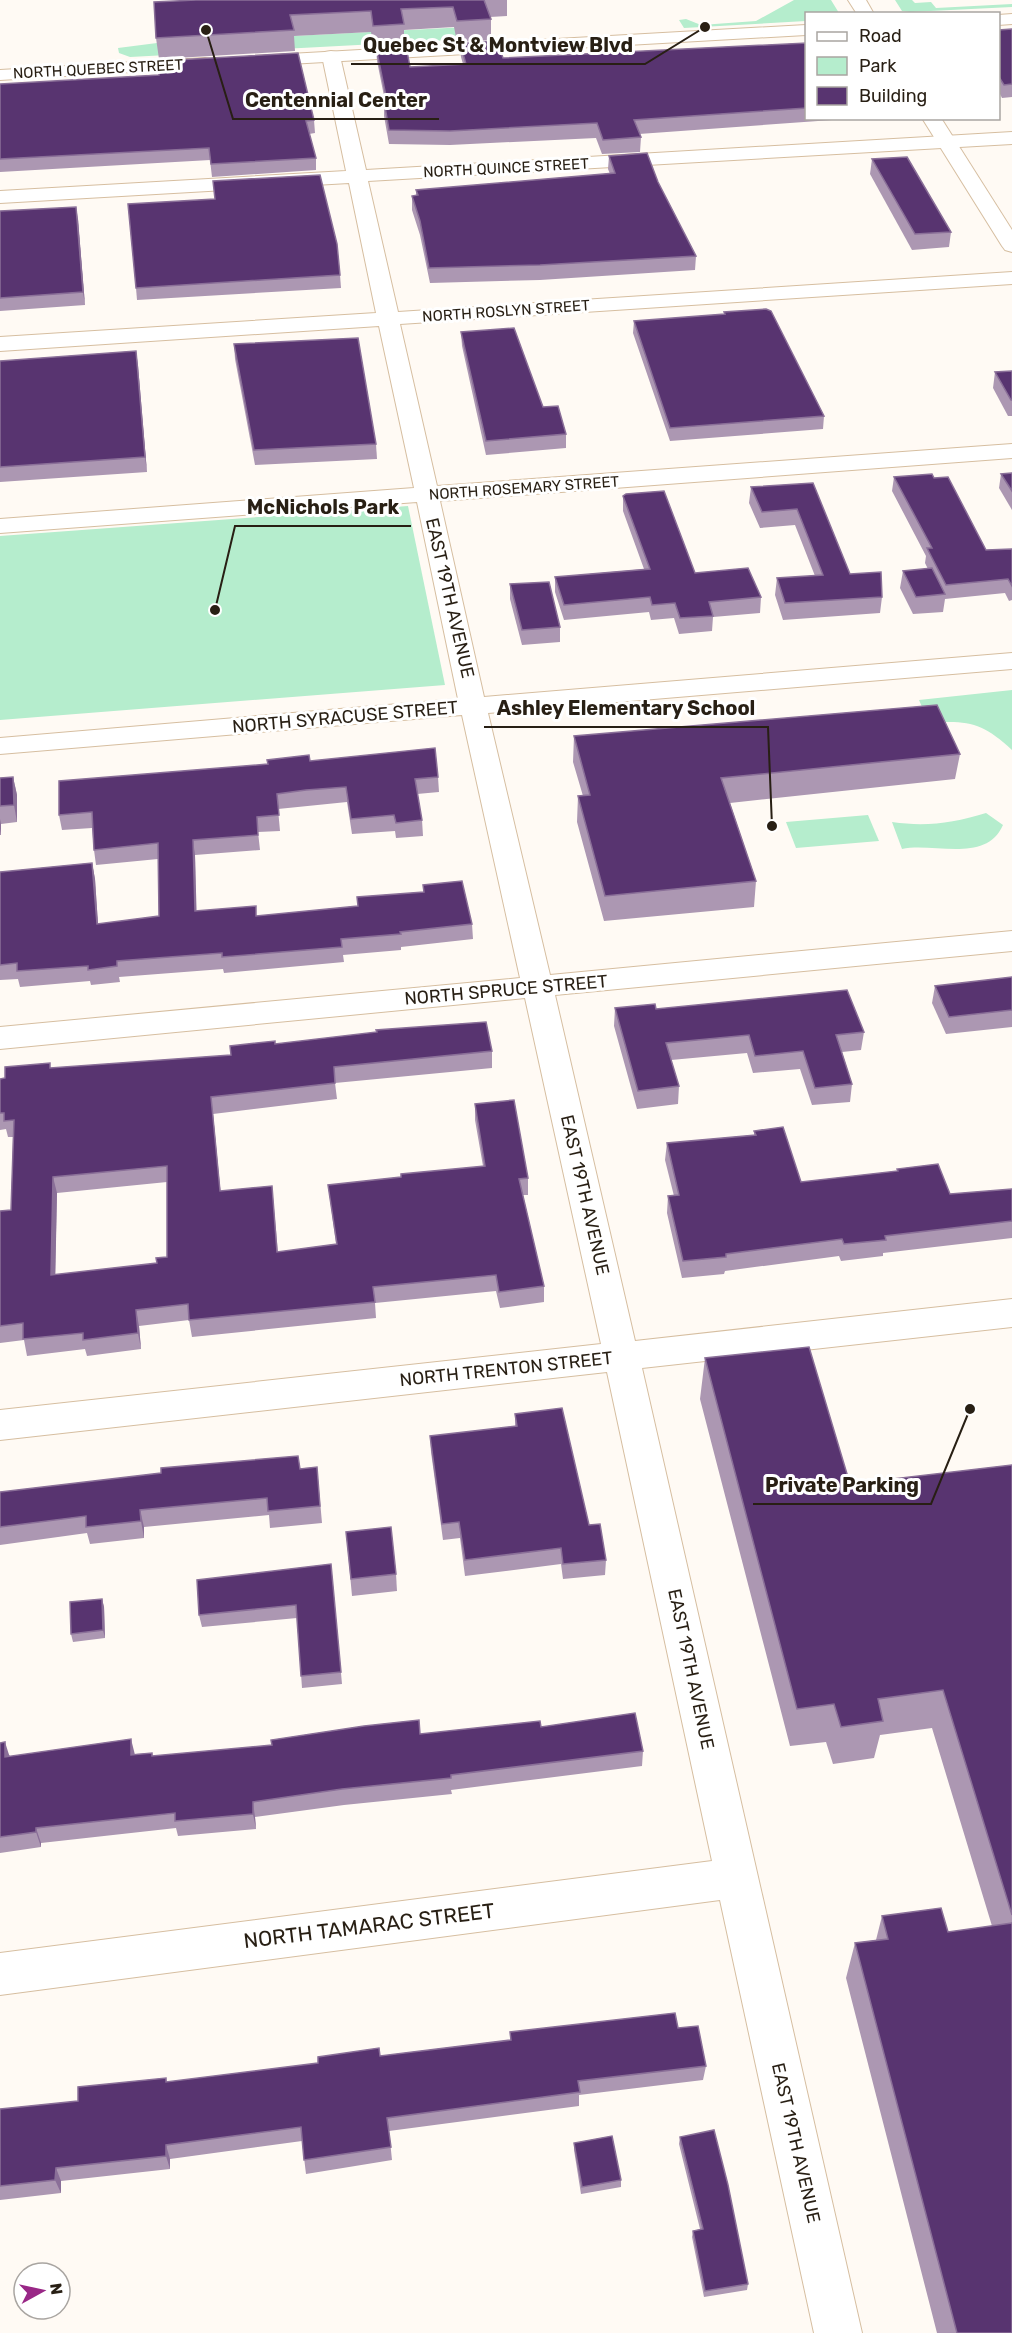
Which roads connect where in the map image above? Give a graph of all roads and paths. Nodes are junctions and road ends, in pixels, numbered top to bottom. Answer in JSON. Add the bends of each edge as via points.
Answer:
{"nodes":[{"id":1,"x":805,"y":30,"type":"edge"},
{"id":2,"x":331,"y":56,"type":"junction"},
{"id":3,"x":240,"y":61,"type":"edge"},
{"id":4,"x":217,"y":63,"type":"edge"},
{"id":5,"x":0,"y":75,"type":"edge"},
{"id":6,"x":932,"y":120,"type":"edge"},
{"id":7,"x":1012,"y":138,"type":"edge"},
{"id":8,"x":945,"y":142,"type":"junction"},
{"id":9,"x":356,"y":177,"type":"junction"},
{"id":10,"x":0,"y":197,"type":"edge"},
{"id":11,"x":1012,"y":246,"type":"edge"},
{"id":12,"x":1012,"y":278,"type":"edge"},
{"id":13,"x":388,"y":319,"type":"junction"},
{"id":14,"x":0,"y":344,"type":"edge"},
{"id":15,"x":1012,"y":451,"type":"edge"},
{"id":16,"x":427,"y":495,"type":"junction"},
{"id":17,"x":0,"y":526,"type":"edge"},
{"id":18,"x":1012,"y":661,"type":"edge"},
{"id":19,"x":474,"y":706,"type":"junction"},
{"id":20,"x":0,"y":746,"type":"edge"},
{"id":21,"x":1012,"y":941,"type":"edge"},
{"id":22,"x":537,"y":987,"type":"junction"},
{"id":23,"x":0,"y":1038,"type":"edge"},
{"id":24,"x":1012,"y":1313,"type":"edge"},
{"id":25,"x":621,"y":1356,"type":"junction"},
{"id":26,"x":0,"y":1425,"type":"edge"},
{"id":27,"x":737,"y":1878,"type":"junction"},
{"id":28,"x":0,"y":1974,"type":"edge"},
{"id":29,"x":838,"y":2333,"type":"edge"}],
"edges":[{"from":1,"to":2,"type":"street"},
{"from":2,"to":3,"type":"street"},
{"from":2,"to":9,"type":"street","name":"EAST 19TH AVENUE"},
{"from":4,"to":5,"type":"street","name":"NORTH QUEBEC STREET"},
{"from":6,"to":8,"type":"street"},
{"from":7,"to":8,"type":"street","name":"NORTH QUINCE STREET"},
{"from":8,"to":9,"type":"street","name":"NORTH QUINCE STREET"},
{"from":8,"to":11,"type":"street"},
{"from":9,"to":10,"type":"street","name":"NORTH QUINCE STREET"},
{"from":9,"to":13,"type":"street","name":"EAST 19TH AVENUE"},
{"from":12,"to":13,"type":"street","name":"NORTH ROSLYN STREET"},
{"from":13,"to":14,"type":"street","name":"NORTH ROSLYN STREET"},
{"from":13,"to":16,"type":"street","name":"EAST 19TH AVENUE"},
{"from":15,"to":16,"type":"street","name":"NORTH ROSEMARY STREET"},
{"from":16,"to":17,"type":"street","name":"NORTH ROSEMARY STREET"},
{"from":16,"to":19,"type":"street","name":"EAST 19TH AVENUE"},
{"from":18,"to":19,"type":"street","name":"NORTH SYRACUSE STREET"},
{"from":19,"to":20,"type":"street","name":"NORTH SYRACUSE STREET"},
{"from":19,"to":22,"type":"street","name":"EAST 19TH AVENUE"},
{"from":21,"to":22,"type":"street","name":"NORTH SPRUCE STREET"},
{"from":22,"to":23,"type":"street","name":"NORTH SPRUCE STREET"},
{"from":22,"to":25,"type":"street","name":"EAST 19TH AVENUE"},
{"from":24,"to":25,"type":"street","name":"NORTH TRENTON STREET"},
{"from":25,"to":26,"type":"street","name":"NORTH TRENTON STREET"},
{"from":25,"to":27,"type":"street","name":"EAST 19TH AVENUE"},
{"from":27,"to":28,"type":"street","name":"NORTH TAMARAC STREET"},
{"from":27,"to":29,"type":"street","name":"EAST 19TH AVENUE"}]}
